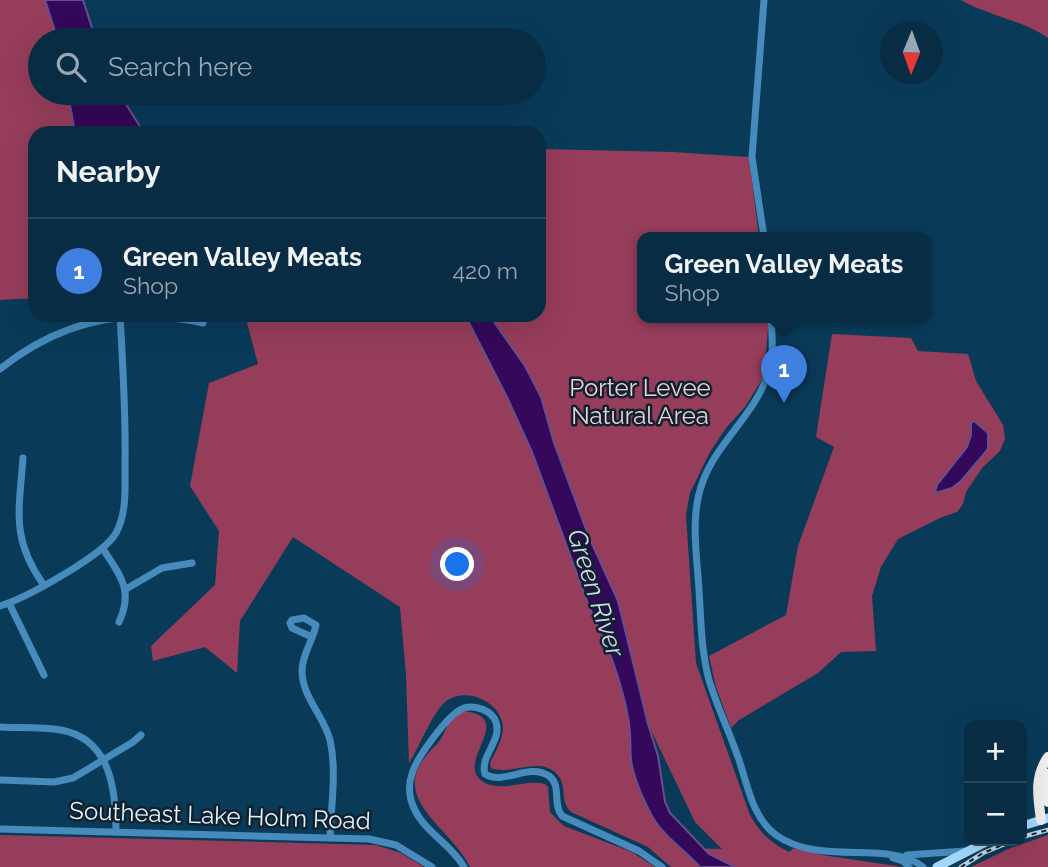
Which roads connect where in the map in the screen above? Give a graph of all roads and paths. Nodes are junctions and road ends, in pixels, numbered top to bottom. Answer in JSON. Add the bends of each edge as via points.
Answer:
{"nodes":[{"id":1,"x":764,"y":0,"type":"edge"},
{"id":2,"x":763,"y":232,"type":"edge"},
{"id":3,"x":99,"y":322,"type":"edge"},
{"id":4,"x":120,"y":322,"type":"edge"},
{"id":5,"x":196,"y":322,"type":"edge"},
{"id":6,"x":203,"y":323,"type":"dead end"},
{"id":7,"x":771,"y":323,"type":"edge"},
{"id":8,"x":0,"y":369,"type":"edge"},
{"id":9,"x":23,"y":458,"type":"dead end"},
{"id":10,"x":103,"y":548,"type":"junction"},
{"id":11,"x":192,"y":563,"type":"dead end"},
{"id":12,"x":43,"y":584,"type":"junction"},
{"id":13,"x":126,"y":589,"type":"junction"},
{"id":14,"x":9,"y":603,"type":"junction"},
{"id":15,"x":0,"y":606,"type":"edge"},
{"id":16,"x":119,"y":622,"type":"dead end"},
{"id":17,"x":312,"y":637,"type":"dead end"},
{"id":18,"x":44,"y":675,"type":"dead end"},
{"id":19,"x":0,"y":727,"type":"edge"},
{"id":20,"x":141,"y":735,"type":"dead end"},
{"id":21,"x":1048,"y":757,"type":"edge"},
{"id":22,"x":104,"y":761,"type":"junction"},
{"id":23,"x":1048,"y":770,"type":"edge"},
{"id":24,"x":0,"y":780,"type":"edge"},
{"id":25,"x":1048,"y":802,"type":"edge"},
{"id":26,"x":1045,"y":819,"type":"edge"},
{"id":27,"x":1027,"y":825,"type":"edge"},
{"id":28,"x":0,"y":829,"type":"edge"},
{"id":29,"x":116,"y":832,"type":"junction"},
{"id":30,"x":330,"y":837,"type":"junction"},
{"id":31,"x":976,"y":846,"type":"edge"},
{"id":32,"x":965,"y":851,"type":"junction"},
{"id":33,"x":872,"y":855,"type":"junction"},
{"id":34,"x":901,"y":855,"type":"junction"},
{"id":35,"x":432,"y":867,"type":"edge"},
{"id":36,"x":464,"y":867,"type":"edge"},
{"id":37,"x":662,"y":867,"type":"edge"},
{"id":38,"x":909,"y":867,"type":"edge"},
{"id":39,"x":923,"y":867,"type":"edge"},
{"id":40,"x":937,"y":867,"type":"edge"}],
"edges":[{"from":1,"to":2,"type":"street","via":[[752,157]]},
{"from":3,"to":8,"type":"street","via":[[61,333]]},
{"from":4,"to":10,"type":"street","via":[[126,418],[124,496],[119,528]]},
{"from":5,"to":6,"type":"street"},
{"from":7,"to":33,"type":"street","via":[[772,350],[765,383],[714,458],[698,497],[704,659],[762,821],[794,845]]},
{"from":9,"to":12,"type":"street","via":[[21,538],[29,564]]},
{"from":10,"to":12,"type":"street"},
{"from":10,"to":13,"type":"street"},
{"from":11,"to":13,"type":"street","via":[[162,568]]},
{"from":12,"to":14,"type":"street"},
{"from":13,"to":16,"type":"street"},
{"from":14,"to":15,"type":"street"},
{"from":14,"to":18,"type":"street"},
{"from":17,"to":30,"type":"street","via":[[304,657],[303,681],[330,742]]},
{"from":19,"to":22,"type":"street","via":[[67,732],[85,741]]},
{"from":20,"to":22,"type":"street"},
{"from":21,"to":26,"type":"highway","via":[[1038,779]]},
{"from":22,"to":24,"type":"street","via":[[81,776],[54,782]]},
{"from":22,"to":29,"type":"street","via":[[114,788]]},
{"from":23,"to":25,"type":"highway"},
{"from":26,"to":27,"type":"main road"},
{"from":28,"to":29,"type":"street","name":"Southeast Lake Holm Road"},
{"from":29,"to":30,"type":"street","name":"Southeast Lake Holm Road"},
{"from":30,"to":35,"type":"street","name":"Southeast Lake Holm Road","via":[[396,845]]},
{"from":31,"to":32,"type":"main road"},
{"from":32,"to":34,"type":"street"},
{"from":32,"to":40,"type":"main road"},
{"from":33,"to":34,"type":"street"},
{"from":33,"to":38,"type":"street","via":[[904,861]]},
{"from":34,"to":39,"type":"street"},
{"from":36,"to":37,"type":"street","via":[[425,826],[410,792],[417,762],[444,725],[460,709],[473,707],[489,713],[496,725],[496,739],[483,765],[485,774],[498,778],[535,771],[550,776],[562,816],[639,851]]}]}
